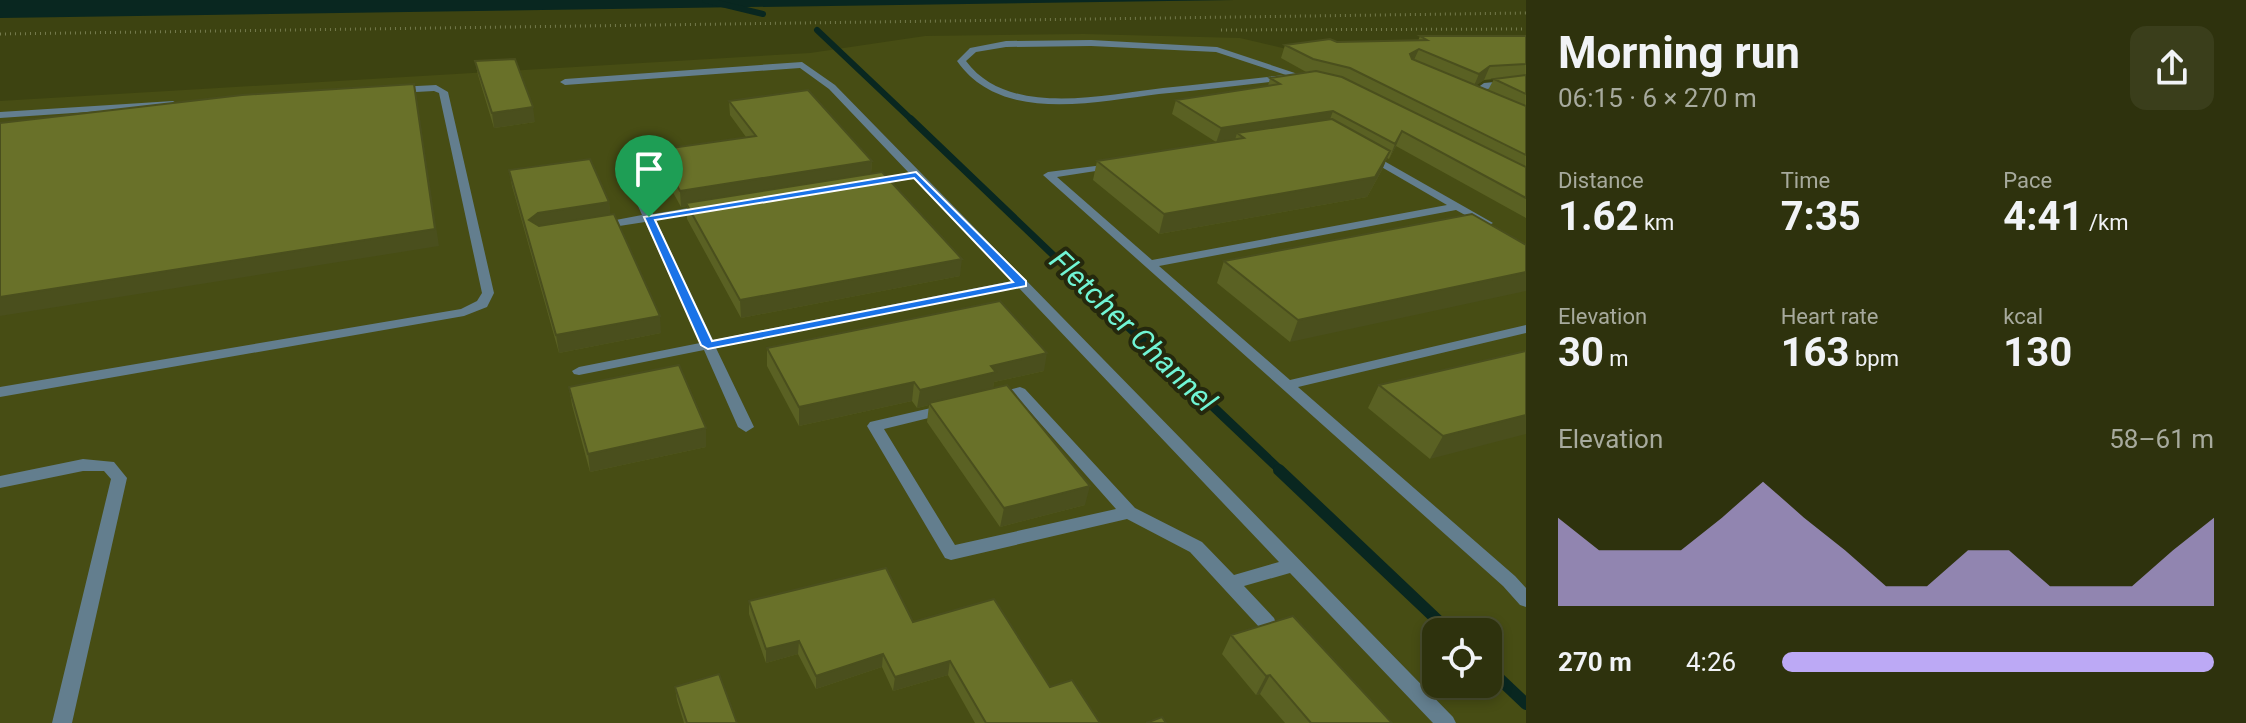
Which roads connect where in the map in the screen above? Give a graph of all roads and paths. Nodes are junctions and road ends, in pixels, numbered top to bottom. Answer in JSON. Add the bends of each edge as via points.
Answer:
{"nodes":[{"id":1,"x":1526,"y":14,"type":"edge"},
{"id":2,"x":1060,"y":22,"type":"junction"},
{"id":3,"x":1101,"y":25,"type":"dead end"},
{"id":4,"x":1526,"y":29,"type":"edge"},
{"id":5,"x":1215,"y":30,"type":"dead end"},
{"id":6,"x":0,"y":35,"type":"edge"},
{"id":7,"x":1298,"y":76,"type":"junction"},
{"id":8,"x":565,"y":82,"type":"dead end"},
{"id":9,"x":1526,"y":82,"type":"edge"},
{"id":10,"x":1327,"y":83,"type":"edge"},
{"id":11,"x":392,"y":90,"type":"edge"},
{"id":12,"x":1466,"y":91,"type":"edge"},
{"id":13,"x":1480,"y":97,"type":"junction"},
{"id":14,"x":188,"y":103,"type":"edge"},
{"id":15,"x":1491,"y":103,"type":"edge"},
{"id":16,"x":0,"y":115,"type":"edge"},
{"id":17,"x":1354,"y":146,"type":"edge"},
{"id":18,"x":1126,"y":163,"type":"edge"},
{"id":19,"x":916,"y":175,"type":"junction"},
{"id":20,"x":630,"y":176,"type":"dead end"},
{"id":21,"x":853,"y":185,"type":"edge"},
{"id":22,"x":1457,"y":206,"type":"junction"},
{"id":23,"x":712,"y":207,"type":"edge"},
{"id":24,"x":649,"y":217,"type":"junction"},
{"id":25,"x":587,"y":228,"type":"edge"},
{"id":26,"x":1499,"y":230,"type":"edge"},
{"id":27,"x":1149,"y":264,"type":"junction"},
{"id":28,"x":1021,"y":283,"type":"junction"},
{"id":29,"x":1526,"y":329,"type":"edge"},
{"id":30,"x":708,"y":345,"type":"junction"},
{"id":31,"x":579,"y":371,"type":"dead end"},
{"id":32,"x":1286,"y":385,"type":"junction"},
{"id":33,"x":0,"y":392,"type":"edge"},
{"id":34,"x":746,"y":427,"type":"dead end"},
{"id":35,"x":0,"y":482,"type":"edge"},
{"id":36,"x":1129,"y":512,"type":"junction"},
{"id":37,"x":1293,"y":565,"type":"junction"},
{"id":38,"x":1232,"y":583,"type":"junction"},
{"id":39,"x":1526,"y":600,"type":"edge"},
{"id":40,"x":1267,"y":623,"type":"edge"},
{"id":41,"x":62,"y":723,"type":"edge"},
{"id":42,"x":1446,"y":723,"type":"edge"}],
"edges":[{"from":1,"to":2,"type":"path"},
{"from":1,"to":6,"type":"path"},
{"from":2,"to":3,"type":"path"},
{"from":2,"to":6,"type":"path"},
{"from":4,"to":5,"type":"path"},
{"from":7,"to":7,"type":"lane","via":[[1217,50],[1091,43],[1006,44],[973,50],[961,61],[969,75],[994,90],[1053,101]]},
{"from":7,"to":10,"type":"lane"},
{"from":8,"to":19,"type":"lane","via":[[802,65],[832,87]]},
{"from":9,"to":13,"type":"street","via":[[1484,86]]},
{"from":11,"to":33,"type":"lane","via":[[443,92],[488,293],[482,304],[464,312]]},
{"from":12,"to":13,"type":"street"},
{"from":13,"to":15,"type":"street"},
{"from":14,"to":16,"type":"lane"},
{"from":17,"to":22,"type":"lane"},
{"from":18,"to":27,"type":"lane","via":[[1048,175]]},
{"from":19,"to":21,"type":"lane"},
{"from":19,"to":28,"type":"lane"},
{"from":20,"to":24,"type":"lane"},
{"from":22,"to":26,"type":"lane"},
{"from":22,"to":27,"type":"lane"},
{"from":23,"to":24,"type":"lane"},
{"from":24,"to":25,"type":"lane"},
{"from":24,"to":30,"type":"lane"},
{"from":27,"to":32,"type":"lane"},
{"from":28,"to":30,"type":"lane"},
{"from":28,"to":37,"type":"lane"},
{"from":29,"to":32,"type":"lane"},
{"from":30,"to":31,"type":"lane"},
{"from":30,"to":34,"type":"lane"},
{"from":32,"to":39,"type":"lane"},
{"from":35,"to":41,"type":"lane","via":[[83,465],[108,466],[119,478]]},
{"from":36,"to":36,"type":"lane","via":[[1020,392],[875,426],[951,553]]},
{"from":36,"to":38,"type":"lane","via":[[1196,547]]},
{"from":37,"to":38,"type":"lane"},
{"from":37,"to":42,"type":"lane"},
{"from":38,"to":40,"type":"lane"}]}
